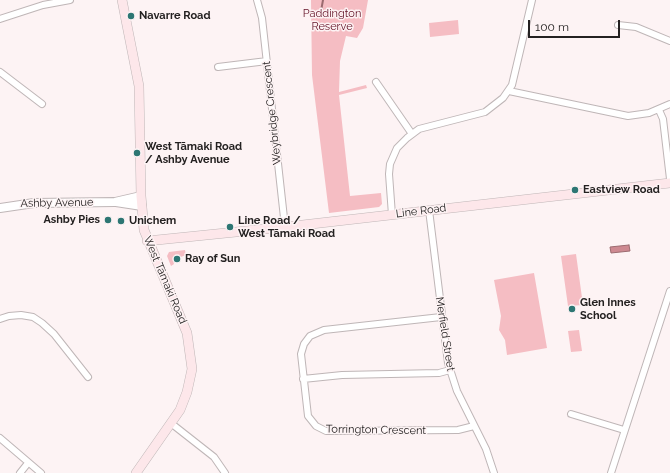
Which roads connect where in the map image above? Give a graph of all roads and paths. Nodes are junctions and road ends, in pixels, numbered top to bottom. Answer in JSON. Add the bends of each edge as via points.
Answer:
{"nodes":[{"id":1,"x":70,"y":0,"type":"edge"},
{"id":2,"x":122,"y":0,"type":"edge"},
{"id":3,"x":256,"y":0,"type":"edge"},
{"id":4,"x":532,"y":0,"type":"edge"},
{"id":5,"x":0,"y":19,"type":"edge"},
{"id":6,"x":618,"y":25,"type":"dead end"},
{"id":7,"x":670,"y":41,"type":"edge"},
{"id":8,"x":267,"y":61,"type":"junction"},
{"id":9,"x":218,"y":67,"type":"dead end"},
{"id":10,"x":0,"y":72,"type":"edge"},
{"id":11,"x":376,"y":82,"type":"dead end"},
{"id":12,"x":509,"y":91,"type":"junction"},
{"id":13,"x":42,"y":104,"type":"dead end"},
{"id":14,"x":670,"y":104,"type":"edge"},
{"id":15,"x":659,"y":110,"type":"junction"},
{"id":16,"x":412,"y":134,"type":"junction"},
{"id":17,"x":670,"y":179,"type":"edge"},
{"id":18,"x":670,"y":183,"type":"edge"},
{"id":19,"x":141,"y":196,"type":"junction"},
{"id":20,"x":115,"y":202,"type":"junction"},
{"id":21,"x":142,"y":206,"type":"junction"},
{"id":22,"x":0,"y":208,"type":"edge"},
{"id":23,"x":429,"y":210,"type":"junction"},
{"id":24,"x":392,"y":215,"type":"junction"},
{"id":25,"x":285,"y":227,"type":"junction"},
{"id":26,"x":149,"y":245,"type":"junction"},
{"id":27,"x":670,"y":291,"type":"edge"},
{"id":28,"x":441,"y":317,"type":"junction"},
{"id":29,"x":0,"y":319,"type":"edge"},
{"id":30,"x":450,"y":370,"type":"junction"},
{"id":31,"x":88,"y":377,"type":"dead end"},
{"id":32,"x":303,"y":379,"type":"junction"},
{"id":33,"x":571,"y":414,"type":"dead end"},
{"id":34,"x":172,"y":424,"type":"junction"},
{"id":35,"x":474,"y":426,"type":"junction"},
{"id":36,"x":624,"y":430,"type":"junction"},
{"id":37,"x":0,"y":438,"type":"edge"},
{"id":38,"x":28,"y":463,"type":"junction"},
{"id":39,"x":20,"y":473,"type":"edge"},
{"id":40,"x":41,"y":473,"type":"edge"},
{"id":41,"x":136,"y":473,"type":"edge"},
{"id":42,"x":225,"y":473,"type":"edge"},
{"id":43,"x":494,"y":473,"type":"edge"},
{"id":44,"x":611,"y":473,"type":"edge"}],
"edges":[{"from":1,"to":5,"type":"street","via":[[43,5]]},
{"from":2,"to":19,"type":"main road","name":"West Tāmaki Road","via":[[139,86]]},
{"from":3,"to":8,"type":"street","name":"Weybridge Crescent","via":[[260,10]]},
{"from":4,"to":12,"type":"street"},
{"from":6,"to":7,"type":"street","via":[[636,27]]},
{"from":8,"to":9,"type":"street"},
{"from":8,"to":25,"type":"street","name":"Weybridge Crescent"},
{"from":10,"to":13,"type":"street"},
{"from":11,"to":16,"type":"street"},
{"from":12,"to":15,"type":"street","via":[[628,116]]},
{"from":12,"to":16,"type":"street","via":[[500,102],[488,110],[428,126]]},
{"from":14,"to":15,"type":"street"},
{"from":15,"to":17,"type":"street","via":[[663,119]]},
{"from":16,"to":24,"type":"street","via":[[397,148],[390,164],[388,178]]},
{"from":18,"to":23,"type":"main road","name":"Line Road"},
{"from":19,"to":20,"type":"street","name":"Ashby Avenue"},
{"from":19,"to":21,"type":"main road","name":"West Tāmaki Road"},
{"from":20,"to":21,"type":"street","name":"Ashby Avenue"},
{"from":20,"to":22,"type":"street","name":"Ashby Avenue","via":[[34,203]]},
{"from":21,"to":26,"type":"main road","name":"West Tāmaki Road","via":[[144,230]]},
{"from":23,"to":24,"type":"main road","name":"Line Road"},
{"from":23,"to":28,"type":"street","name":"Merfield Street"},
{"from":24,"to":25,"type":"main road","name":"Line Road"},
{"from":25,"to":26,"type":"main road","name":"Line Road","via":[[171,240]]},
{"from":26,"to":34,"type":"main road","name":"West Tāmaki Road","via":[[182,318],[191,351],[190,380],[180,410]]},
{"from":27,"to":36,"type":"street"},
{"from":28,"to":30,"type":"street","name":"Merfield Street"},
{"from":28,"to":32,"type":"street","name":"Torrington Crescent","via":[[316,333],[306,340],[302,349]]},
{"from":29,"to":31,"type":"street","via":[[21,315],[33,317],[54,334]]},
{"from":30,"to":32,"type":"street","via":[[436,373],[342,375]]},
{"from":30,"to":35,"type":"street","name":"Merfield Street"},
{"from":32,"to":35,"type":"street","name":"Torrington Crescent","via":[[308,416],[312,423],[322,430],[458,430]]},
{"from":33,"to":36,"type":"street"},
{"from":34,"to":41,"type":"main road","name":"West Tāmaki Road"},
{"from":34,"to":42,"type":"street","via":[[214,457]]},
{"from":35,"to":43,"type":"street","name":"Merfield Street","via":[[489,456]]},
{"from":36,"to":44,"type":"street"},
{"from":37,"to":38,"type":"street"},
{"from":38,"to":39,"type":"street"},
{"from":38,"to":40,"type":"street"}]}
